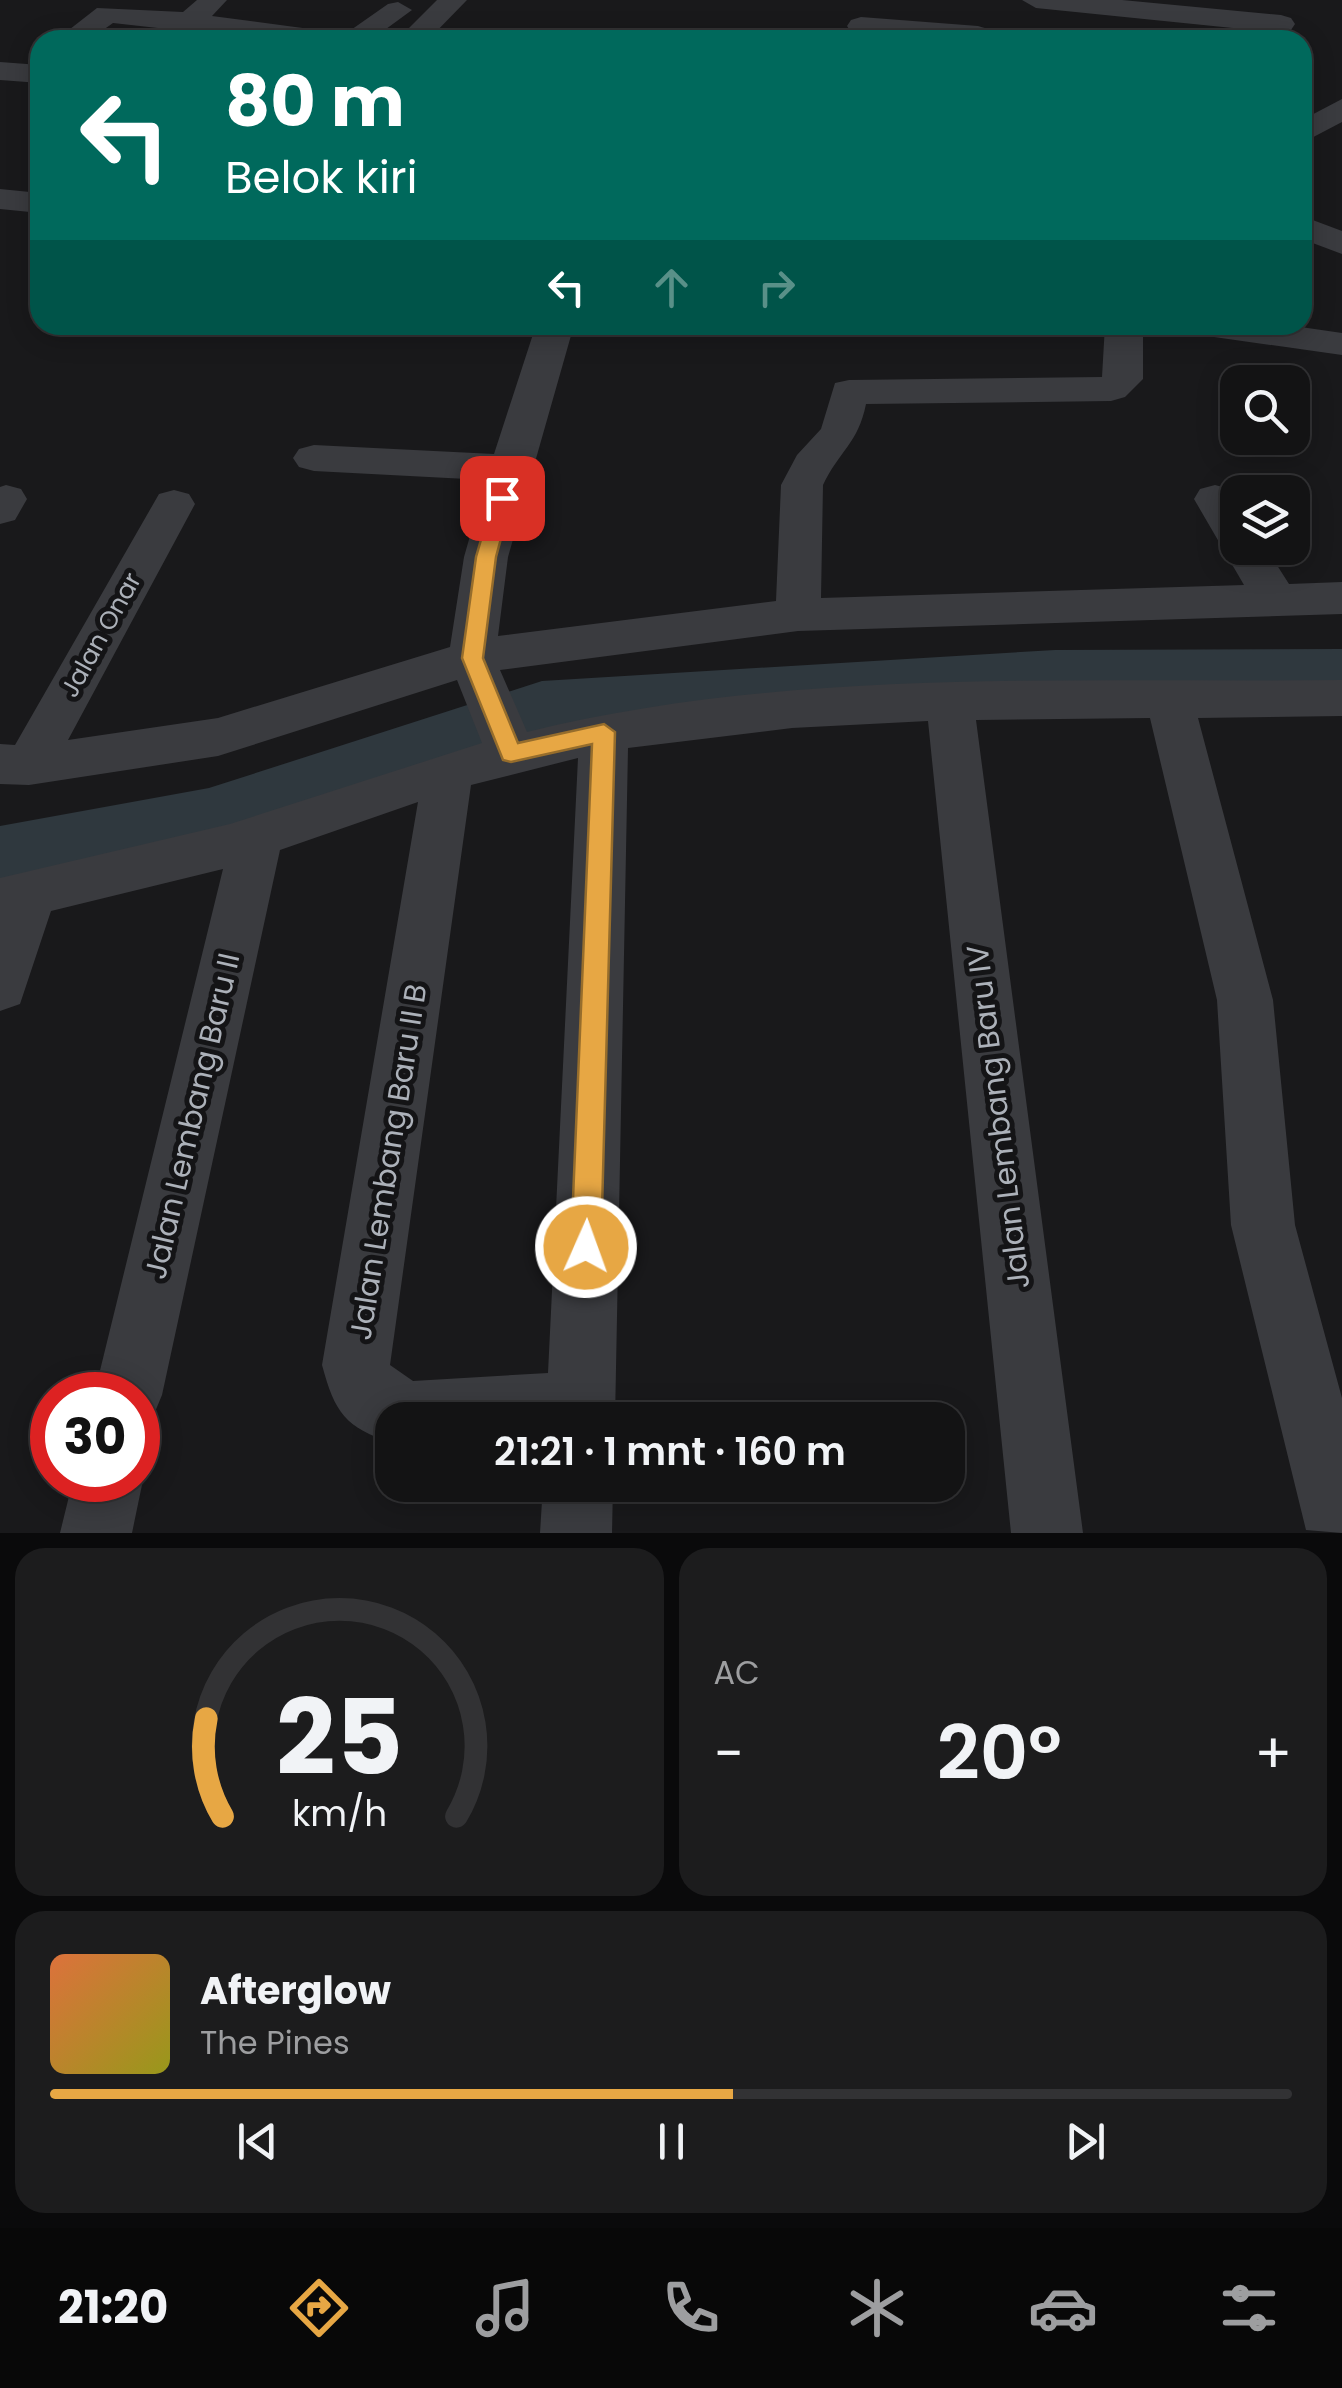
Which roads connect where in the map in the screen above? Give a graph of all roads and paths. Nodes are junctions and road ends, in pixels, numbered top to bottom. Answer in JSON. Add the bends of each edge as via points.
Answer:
{"nodes":[{"id":1,"x":212,"y":0,"type":"edge"},
{"id":2,"x":258,"y":0,"type":"edge"},
{"id":3,"x":453,"y":0,"type":"edge"},
{"id":4,"x":836,"y":0,"type":"edge"},
{"id":5,"x":1036,"y":0,"type":"edge"},
{"id":6,"x":121,"y":7,"type":"edge"},
{"id":7,"x":398,"y":10,"type":"dead end"},
{"id":8,"x":190,"y":21,"type":"junction"},
{"id":9,"x":865,"y":21,"type":"edge"},
{"id":10,"x":1281,"y":24,"type":"dead end"},
{"id":11,"x":230,"y":25,"type":"junction"},
{"id":12,"x":83,"y":30,"type":"edge"},
{"id":13,"x":262,"y":30,"type":"edge"},
{"id":14,"x":367,"y":30,"type":"edge"},
{"id":15,"x":422,"y":30,"type":"edge"},
{"id":16,"x":938,"y":30,"type":"edge"},
{"id":17,"x":1341,"y":110,"type":"edge"},
{"id":18,"x":1312,"y":128,"type":"edge"},
{"id":19,"x":0,"y":199,"type":"edge"},
{"id":20,"x":30,"y":202,"type":"edge"},
{"id":21,"x":1312,"y":230,"type":"edge"},
{"id":22,"x":1342,"y":244,"type":"edge"},
{"id":23,"x":551,"y":335,"type":"edge"},
{"id":24,"x":1124,"y":335,"type":"edge"},
{"id":25,"x":1278,"y":335,"type":"edge"},
{"id":26,"x":1342,"y":344,"type":"edge"},
{"id":27,"x":314,"y":458,"type":"dead end"},
{"id":28,"x":510,"y":468,"type":"junction"},
{"id":29,"x":1215,"y":498,"type":"dead end"},
{"id":30,"x":174,"y":504,"type":"dead end"},
{"id":31,"x":1220,"y":506,"type":"edge"},
{"id":32,"x":1255,"y":565,"type":"edge"},
{"id":33,"x":1342,"y":598,"type":"edge"},
{"id":34,"x":1278,"y":602,"type":"junction"},
{"id":35,"x":798,"y":615,"type":"junction"},
{"id":36,"x":476,"y":668,"type":"junction"},
{"id":37,"x":1169,"y":698,"type":"junction"},
{"id":38,"x":1342,"y":698,"type":"edge"},
{"id":39,"x":950,"y":702,"type":"junction"},
{"id":40,"x":604,"y":732,"type":"junction"},
{"id":41,"x":506,"y":742,"type":"junction"},
{"id":42,"x":14,"y":765,"type":"edge"},
{"id":43,"x":448,"y":771,"type":"junction"},
{"id":44,"x":257,"y":838,"type":"junction"},
{"id":45,"x":14,"y":898,"type":"edge"},
{"id":46,"x":0,"y":986,"type":"edge"},
{"id":47,"x":133,"y":1372,"type":"edge"},
{"id":48,"x":380,"y":1402,"type":"edge"},
{"id":49,"x":580,"y":1402,"type":"edge"},
{"id":50,"x":103,"y":1502,"type":"edge"},
{"id":51,"x":577,"y":1502,"type":"edge"},
{"id":52,"x":1342,"y":1530,"type":"edge"},
{"id":53,"x":96,"y":1533,"type":"edge"},
{"id":54,"x":576,"y":1533,"type":"edge"},
{"id":55,"x":1047,"y":1533,"type":"edge"}],
"edges":[{"from":1,"to":8,"type":"street"},
{"from":2,"to":11,"type":"street"},
{"from":3,"to":15,"type":"street"},
{"from":4,"to":9,"type":"street"},
{"from":5,"to":10,"type":"street"},
{"from":6,"to":8,"type":"street"},
{"from":6,"to":12,"type":"street"},
{"from":7,"to":14,"type":"street"},
{"from":8,"to":11,"type":"street"},
{"from":9,"to":16,"type":"street"},
{"from":11,"to":13,"type":"street"},
{"from":17,"to":18,"type":"street"},
{"from":19,"to":20,"type":"street"},
{"from":21,"to":22,"type":"street"},
{"from":23,"to":28,"type":"street"},
{"from":24,"to":35,"type":"street","via":[[1124,379],[1111,389],[849,392],[840,432],[802,484]]},
{"from":25,"to":26,"type":"street"},
{"from":27,"to":28,"type":"street"},
{"from":28,"to":36,"type":"street","via":[[486,557]]},
{"from":29,"to":31,"type":"street"},
{"from":30,"to":42,"type":"street","name":"Jalan Onar"},
{"from":32,"to":34,"type":"street"},
{"from":33,"to":34,"type":"street"},
{"from":34,"to":35,"type":"street"},
{"from":35,"to":36,"type":"street","via":[[517,649]]},
{"from":36,"to":41,"type":"street"},
{"from":36,"to":42,"type":"street","via":[[218,737]]},
{"from":37,"to":38,"type":"street"},
{"from":37,"to":39,"type":"street"},
{"from":37,"to":52,"type":"street","via":[[1245,1000],[1262,1226]]},
{"from":39,"to":40,"type":"street","via":[[792,710]]},
{"from":39,"to":55,"type":"street","name":"Jalan Lembang Baru IV"},
{"from":40,"to":41,"type":"street"},
{"from":40,"to":49,"type":"street"},
{"from":41,"to":43,"type":"street"},
{"from":43,"to":44,"type":"street"},
{"from":43,"to":48,"type":"street","name":"Jalan Lembang Baru II B","via":[[356,1366],[363,1391]]},
{"from":44,"to":45,"type":"street"},
{"from":44,"to":47,"type":"street","name":"Jalan Lembang Baru II"},
{"from":45,"to":46,"type":"street"},
{"from":50,"to":53,"type":"street"},
{"from":51,"to":54,"type":"street"}]}
